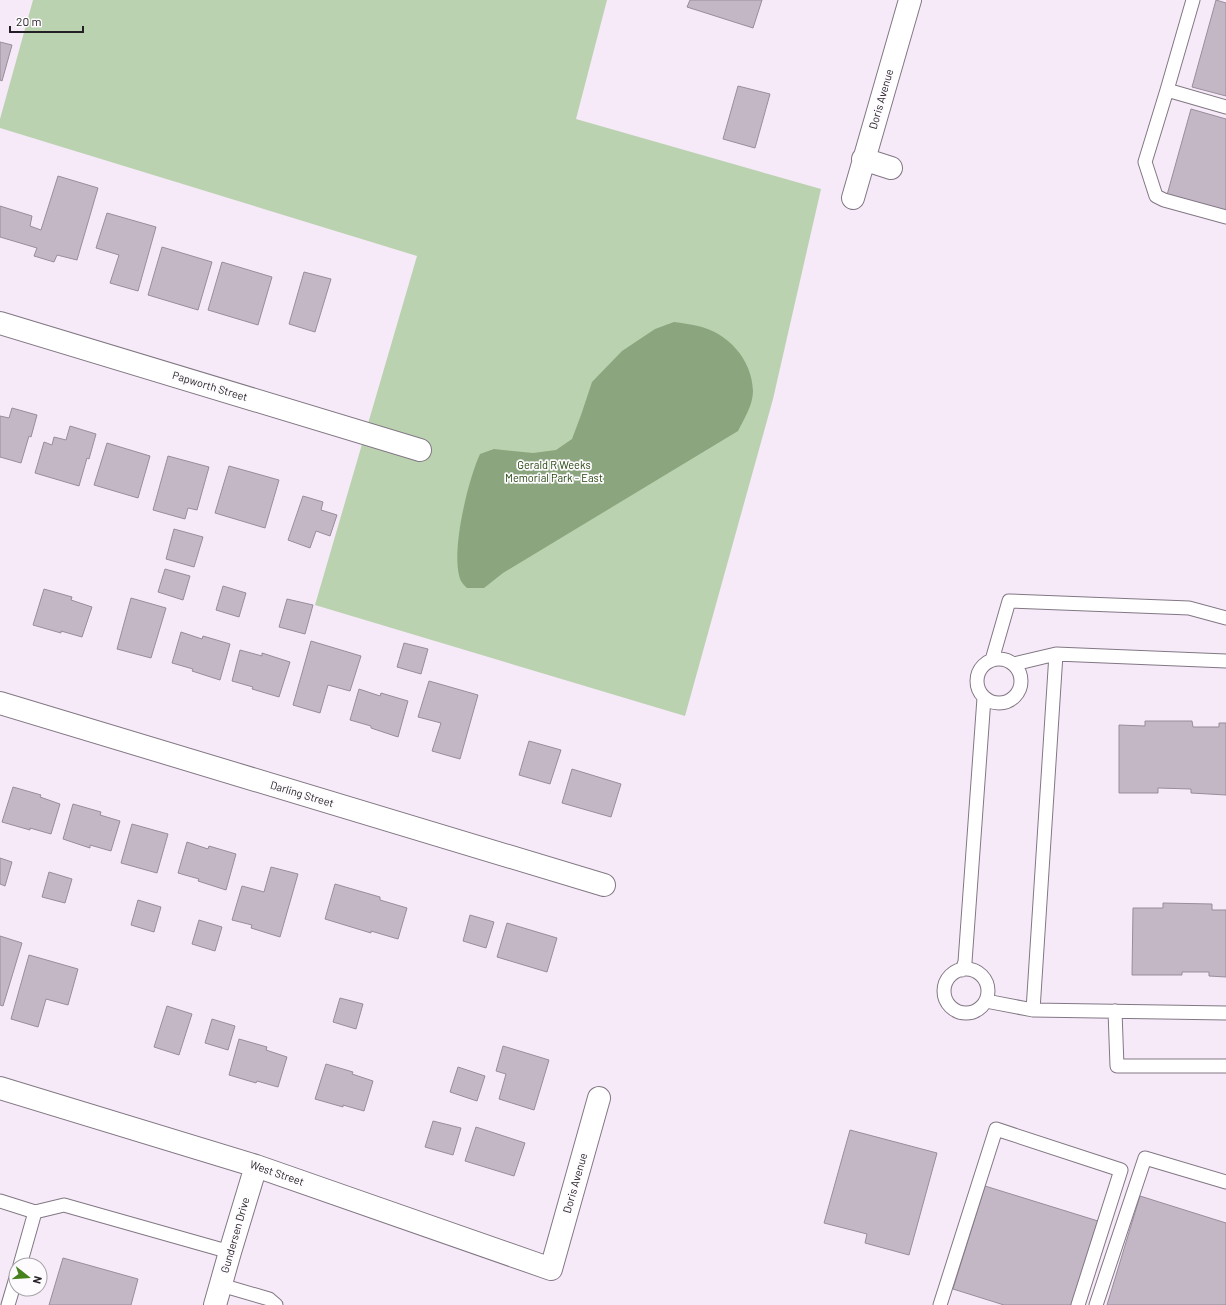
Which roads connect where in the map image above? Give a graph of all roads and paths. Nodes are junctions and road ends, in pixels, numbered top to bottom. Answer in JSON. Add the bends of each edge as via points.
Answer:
{"nodes":[{"id":1,"x":910,"y":0,"type":"edge"},
{"id":2,"x":1193,"y":0,"type":"edge"},
{"id":3,"x":1168,"y":90,"type":"junction"},
{"id":4,"x":1226,"y":107,"type":"edge"},
{"id":5,"x":863,"y":160,"type":"junction"},
{"id":6,"x":890,"y":168,"type":"dead end"},
{"id":7,"x":853,"y":198,"type":"dead end"},
{"id":8,"x":1226,"y":217,"type":"edge"},
{"id":9,"x":0,"y":323,"type":"edge"},
{"id":10,"x":420,"y":450,"type":"dead end"},
{"id":11,"x":1226,"y":618,"type":"edge"},
{"id":12,"x":1056,"y":654,"type":"junction"},
{"id":13,"x":992,"y":660,"type":"junction"},
{"id":14,"x":1226,"y":661,"type":"edge"},
{"id":15,"x":1014,"y":664,"type":"junction"},
{"id":16,"x":984,"y":698,"type":"junction"},
{"id":17,"x":0,"y":703,"type":"edge"},
{"id":18,"x":604,"y":885,"type":"dead end"},
{"id":19,"x":962,"y":970,"type":"junction"},
{"id":20,"x":986,"y":1001,"type":"junction"},
{"id":21,"x":1033,"y":1010,"type":"junction"},
{"id":22,"x":1115,"y":1011,"type":"junction"},
{"id":23,"x":1226,"y":1013,"type":"edge"},
{"id":24,"x":1226,"y":1066,"type":"edge"},
{"id":25,"x":0,"y":1088,"type":"edge"},
{"id":26,"x":599,"y":1098,"type":"dead end"},
{"id":27,"x":256,"y":1166,"type":"junction"},
{"id":28,"x":1226,"y":1182,"type":"edge"},
{"id":29,"x":0,"y":1201,"type":"edge"},
{"id":30,"x":35,"y":1212,"type":"junction"},
{"id":31,"x":230,"y":1252,"type":"junction"},
{"id":32,"x":22,"y":1257,"type":"edge"},
{"id":33,"x":551,"y":1269,"type":"joint"},
{"id":34,"x":218,"y":1295,"type":"edge"},
{"id":35,"x":276,"y":1305,"type":"edge"},
{"id":36,"x":940,"y":1305,"type":"edge"},
{"id":37,"x":1078,"y":1305,"type":"edge"},
{"id":38,"x":1096,"y":1305,"type":"edge"}],
"edges":[{"from":1,"to":5,"type":"street","name":"Doris Avenue"},
{"from":2,"to":3,"type":"lane"},
{"from":3,"to":4,"type":"lane"},
{"from":3,"to":8,"type":"lane","via":[[1145,162],[1156,196]]},
{"from":5,"to":6,"type":"street"},
{"from":5,"to":7,"type":"street","name":"Doris Avenue"},
{"from":9,"to":10,"type":"street","name":"Papworth Street"},
{"from":11,"to":13,"type":"lane","via":[[1189,608],[1009,600]]},
{"from":12,"to":14,"type":"lane"},
{"from":12,"to":15,"type":"lane"},
{"from":12,"to":21,"type":"lane"},
{"from":13,"to":15,"type":"lane","via":[[1004,660]]},
{"from":13,"to":16,"type":"lane","via":[[983,666],[978,676],[978,688]]},
{"from":15,"to":16,"type":"lane","via":[[1020,674],[1021,686],[1016,696],[1006,702],[995,703]]},
{"from":16,"to":19,"type":"lane","via":[[966,962]]},
{"from":17,"to":18,"type":"street","name":"Darling Street"},
{"from":19,"to":20,"type":"lane","via":[[980,974],[986,982],[988,991]]},
{"from":19,"to":20,"type":"lane","via":[[953,974],[947,982],[945,992],[947,1001],[953,1009],[962,1013],[972,1013],[980,1009]]},
{"from":20,"to":21,"type":"lane"},
{"from":21,"to":22,"type":"lane"},
{"from":22,"to":23,"type":"lane"},
{"from":22,"to":24,"type":"lane","via":[[1118,1066]]},
{"from":25,"to":27,"type":"street","name":"West Street"},
{"from":26,"to":33,"type":"street","name":"Doris Avenue"},
{"from":27,"to":31,"type":"street","name":"Gundersen Drive"},
{"from":27,"to":33,"type":"street","name":"West Street"},
{"from":28,"to":38,"type":"lane","via":[[1145,1158]]},
{"from":29,"to":30,"type":"lane"},
{"from":30,"to":31,"type":"lane","via":[[64,1205]]},
{"from":30,"to":32,"type":"lane"},
{"from":31,"to":34,"type":"street","name":"Gundersen Drive"},
{"from":34,"to":35,"type":"lane","via":[[269,1299]]},
{"from":36,"to":37,"type":"lane","via":[[996,1129],[1121,1170]]}]}
